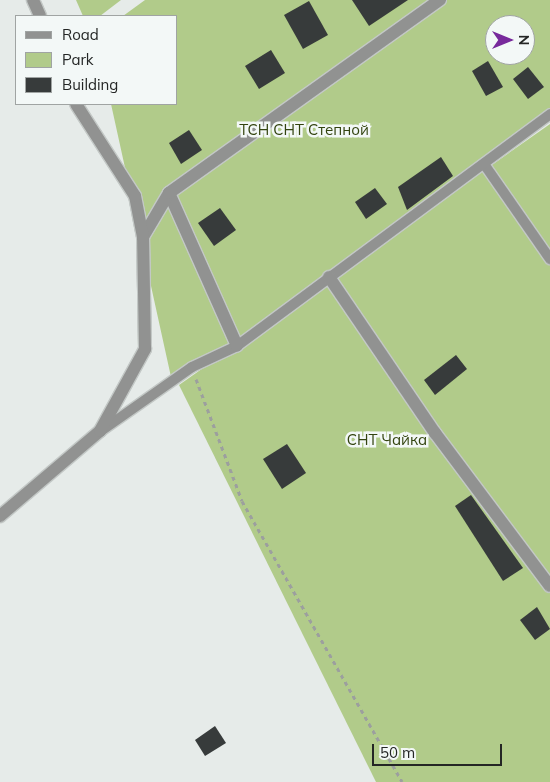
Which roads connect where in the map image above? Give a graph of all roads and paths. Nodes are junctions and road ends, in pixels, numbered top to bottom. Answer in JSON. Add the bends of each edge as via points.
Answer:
{"nodes":[{"id":1,"x":33,"y":0,"type":"edge"},
{"id":2,"x":440,"y":0,"type":"edge"},
{"id":3,"x":40,"y":15,"type":"edge"},
{"id":4,"x":77,"y":105,"type":"edge"},
{"id":5,"x":550,"y":114,"type":"edge"},
{"id":6,"x":484,"y":164,"type":"junction"},
{"id":7,"x":169,"y":193,"type":"junction"},
{"id":8,"x":143,"y":237,"type":"junction"},
{"id":9,"x":550,"y":259,"type":"edge"},
{"id":10,"x":329,"y":277,"type":"junction"},
{"id":11,"x":237,"y":346,"type":"junction"},
{"id":12,"x":192,"y":367,"type":"junction"},
{"id":13,"x":100,"y":431,"type":"junction"},
{"id":14,"x":0,"y":516,"type":"edge"},
{"id":15,"x":550,"y":586,"type":"edge"},
{"id":16,"x":402,"y":782,"type":"edge"}],
"edges":[{"from":1,"to":3,"type":"street"},
{"from":2,"to":7,"type":"street"},
{"from":4,"to":8,"type":"street","via":[[135,196]]},
{"from":5,"to":6,"type":"lane"},
{"from":6,"to":9,"type":"lane"},
{"from":6,"to":10,"type":"lane"},
{"from":7,"to":8,"type":"street"},
{"from":7,"to":11,"type":"street"},
{"from":8,"to":13,"type":"street","via":[[145,349]]},
{"from":10,"to":11,"type":"lane"},
{"from":10,"to":15,"type":"street","via":[[435,433]]},
{"from":11,"to":12,"type":"lane"},
{"from":12,"to":13,"type":"lane"},
{"from":12,"to":16,"type":"path","via":[[242,501]]},
{"from":13,"to":14,"type":"street"}]}
